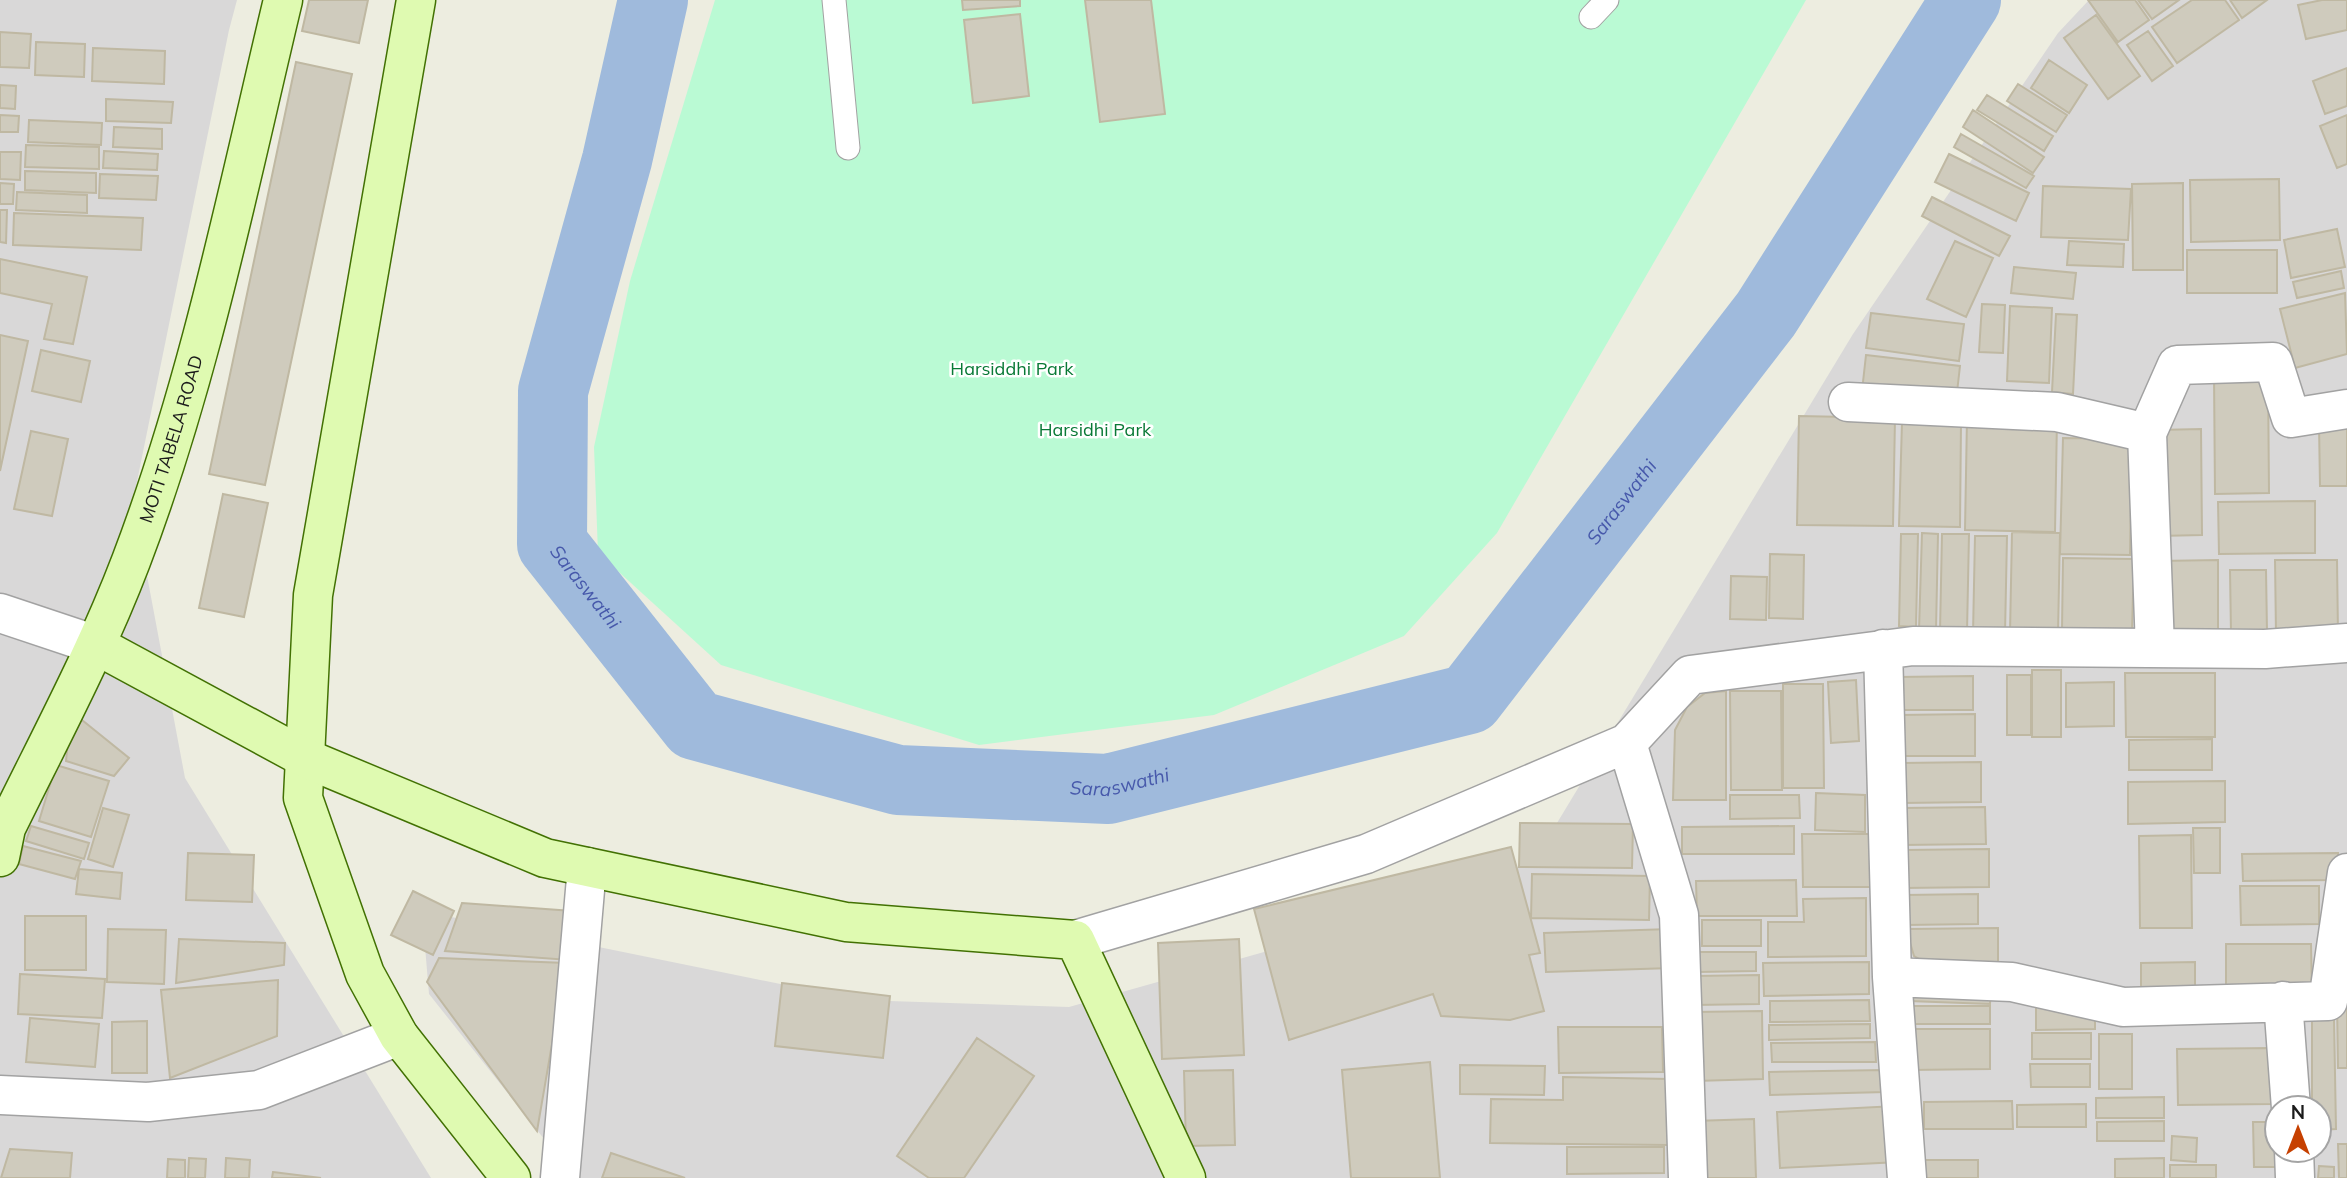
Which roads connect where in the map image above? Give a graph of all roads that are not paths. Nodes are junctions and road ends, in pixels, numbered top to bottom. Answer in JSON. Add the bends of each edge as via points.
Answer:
{"nodes":[{"id":1,"x":283,"y":0,"type":"edge"},
{"id":2,"x":415,"y":0,"type":"edge"},
{"id":3,"x":834,"y":0,"type":"edge"},
{"id":4,"x":848,"y":148,"type":"dead end"},
{"id":5,"x":1848,"y":402,"type":"dead end"},
{"id":6,"x":2347,"y":409,"type":"edge"},
{"id":7,"x":2147,"y":433,"type":"junction"},
{"id":8,"x":0,"y":613,"type":"edge"},
{"id":9,"x":2347,"y":643,"type":"edge"},
{"id":10,"x":96,"y":645,"type":"junction"},
{"id":11,"x":2155,"y":648,"type":"junction"},
{"id":12,"x":1883,"y":649,"type":"junction"},
{"id":13,"x":1627,"y":743,"type":"junction"},
{"id":14,"x":305,"y":758,"type":"junction"},
{"id":15,"x":0,"y":857,"type":"edge"},
{"id":16,"x":587,"y":867,"type":"junction"},
{"id":17,"x":2347,"y":873,"type":"edge"},
{"id":18,"x":1075,"y":940,"type":"junction"},
{"id":19,"x":1892,"y":977,"type":"junction"},
{"id":20,"x":2283,"y":1002,"type":"junction"},
{"id":21,"x":399,"y":1037,"type":"junction"},
{"id":22,"x":2290,"y":1094,"type":"edge"},
{"id":23,"x":0,"y":1095,"type":"edge"},
{"id":24,"x":511,"y":1178,"type":"edge"},
{"id":25,"x":560,"y":1178,"type":"edge"},
{"id":26,"x":1185,"y":1178,"type":"edge"},
{"id":27,"x":1688,"y":1178,"type":"edge"},
{"id":28,"x":1907,"y":1178,"type":"edge"}],
"edges":[{"from":1,"to":10,"type":"main road","name":"MOTI TABELA ROAD","via":[[194,368],[132,560]]},
{"from":2,"to":14,"type":"main road","via":[[313,595]]},
{"from":3,"to":4,"type":"lane"},
{"from":5,"to":7,"type":"street","via":[[2056,412]]},
{"from":6,"to":7,"type":"street","via":[[2291,418],[2273,362],[2178,365]]},
{"from":7,"to":11,"type":"street"},
{"from":8,"to":10,"type":"street"},
{"from":9,"to":11,"type":"street","via":[[2265,649]]},
{"from":10,"to":14,"type":"main road"},
{"from":10,"to":15,"type":"main road","name":"MOTI TABELA ROAD","via":[[6,828]]},
{"from":11,"to":12,"type":"street"},
{"from":12,"to":13,"type":"street","via":[[1690,675]]},
{"from":12,"to":19,"type":"street"},
{"from":13,"to":18,"type":"street","via":[[1366,854]]},
{"from":13,"to":27,"type":"street","via":[[1679,915]]},
{"from":14,"to":16,"type":"main road","via":[[545,858]]},
{"from":14,"to":21,"type":"main road","via":[[303,799],[365,974]]},
{"from":16,"to":18,"type":"main road","via":[[846,922]]},
{"from":16,"to":25,"type":"street"},
{"from":17,"to":20,"type":"street","via":[[2328,1002]]},
{"from":18,"to":26,"type":"main road"},
{"from":19,"to":20,"type":"street","via":[[2012,982],[2123,1007]]},
{"from":19,"to":28,"type":"street"},
{"from":20,"to":22,"type":"street"},
{"from":21,"to":23,"type":"street","via":[[259,1090],[148,1102]]},
{"from":21,"to":24,"type":"main road"}]}
